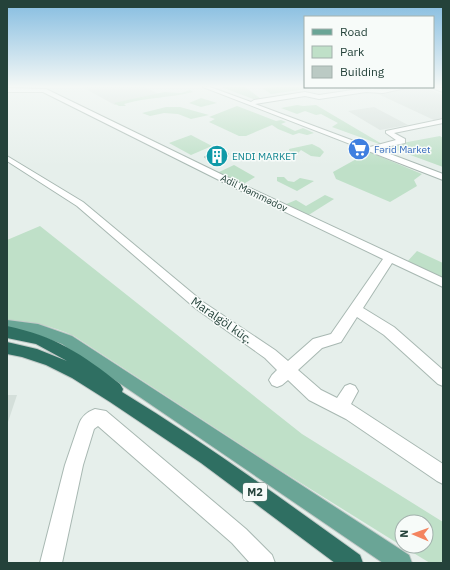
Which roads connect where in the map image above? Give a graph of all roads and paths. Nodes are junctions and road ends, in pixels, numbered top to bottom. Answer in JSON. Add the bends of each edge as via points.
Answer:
{"nodes":[{"id":1,"x":98,"y":114,"type":"edge"},
{"id":2,"x":279,"y":114,"type":"edge"},
{"id":3,"x":284,"y":114,"type":"edge"},
{"id":4,"x":443,"y":120,"type":"edge"},
{"id":5,"x":373,"y":148,"type":"junction"},
{"id":6,"x":7,"y":158,"type":"edge"},
{"id":7,"x":443,"y":172,"type":"edge"},
{"id":8,"x":443,"y":177,"type":"edge"},
{"id":9,"x":390,"y":258,"type":"junction"},
{"id":10,"x":443,"y":283,"type":"edge"},
{"id":11,"x":356,"y":310,"type":"junction"},
{"id":12,"x":7,"y":325,"type":"edge"},
{"id":13,"x":7,"y":332,"type":"edge"},
{"id":14,"x":7,"y":348,"type":"edge"},
{"id":15,"x":288,"y":370,"type":"junction"},
{"id":16,"x":277,"y":380,"type":"dead end"},
{"id":17,"x":443,"y":380,"type":"edge"},
{"id":18,"x":350,"y":391,"type":"dead end"},
{"id":19,"x":340,"y":407,"type":"junction"},
{"id":20,"x":157,"y":422,"type":"junction"},
{"id":21,"x":443,"y":475,"type":"edge"},
{"id":22,"x":51,"y":563,"type":"edge"},
{"id":23,"x":264,"y":563,"type":"edge"},
{"id":24,"x":352,"y":563,"type":"edge"},
{"id":25,"x":401,"y":563,"type":"edge"}],
"edges":[{"from":1,"to":9,"type":"street","name":"Adil Məmmədov"},
{"from":2,"to":5,"type":"street"},
{"from":3,"to":5,"type":"street"},
{"from":4,"to":5,"type":"street","via":[[389,131],[402,141]]},
{"from":5,"to":7,"type":"street"},
{"from":5,"to":8,"type":"street"},
{"from":6,"to":15,"type":"street","name":"Maralgöl küç.","via":[[80,204],[199,305],[270,354]]},
{"from":9,"to":10,"type":"street","name":"Adil Məmmədov"},
{"from":9,"to":11,"type":"street"},
{"from":11,"to":15,"type":"street","via":[[336,338],[318,343]]},
{"from":11,"to":17,"type":"street","via":[[389,331]]},
{"from":12,"to":25,"type":"main road","via":[[42,331],[67,340]]},
{"from":13,"to":20,"type":"highway","via":[[40,339],[62,349]]},
{"from":14,"to":20,"type":"highway","via":[[42,356],[62,365]]},
{"from":15,"to":16,"type":"street"},
{"from":15,"to":19,"type":"street","name":"Maralgöl küç.","via":[[315,395]]},
{"from":18,"to":19,"type":"street"},
{"from":19,"to":21,"type":"street","name":"Maralgöl küç.","via":[[388,436]]},
{"from":20,"to":24,"type":"highway","number":"M2"},
{"from":22,"to":23,"type":"street","via":[[74,465],[87,424],[95,417],[100,417],[239,536]]}]}
